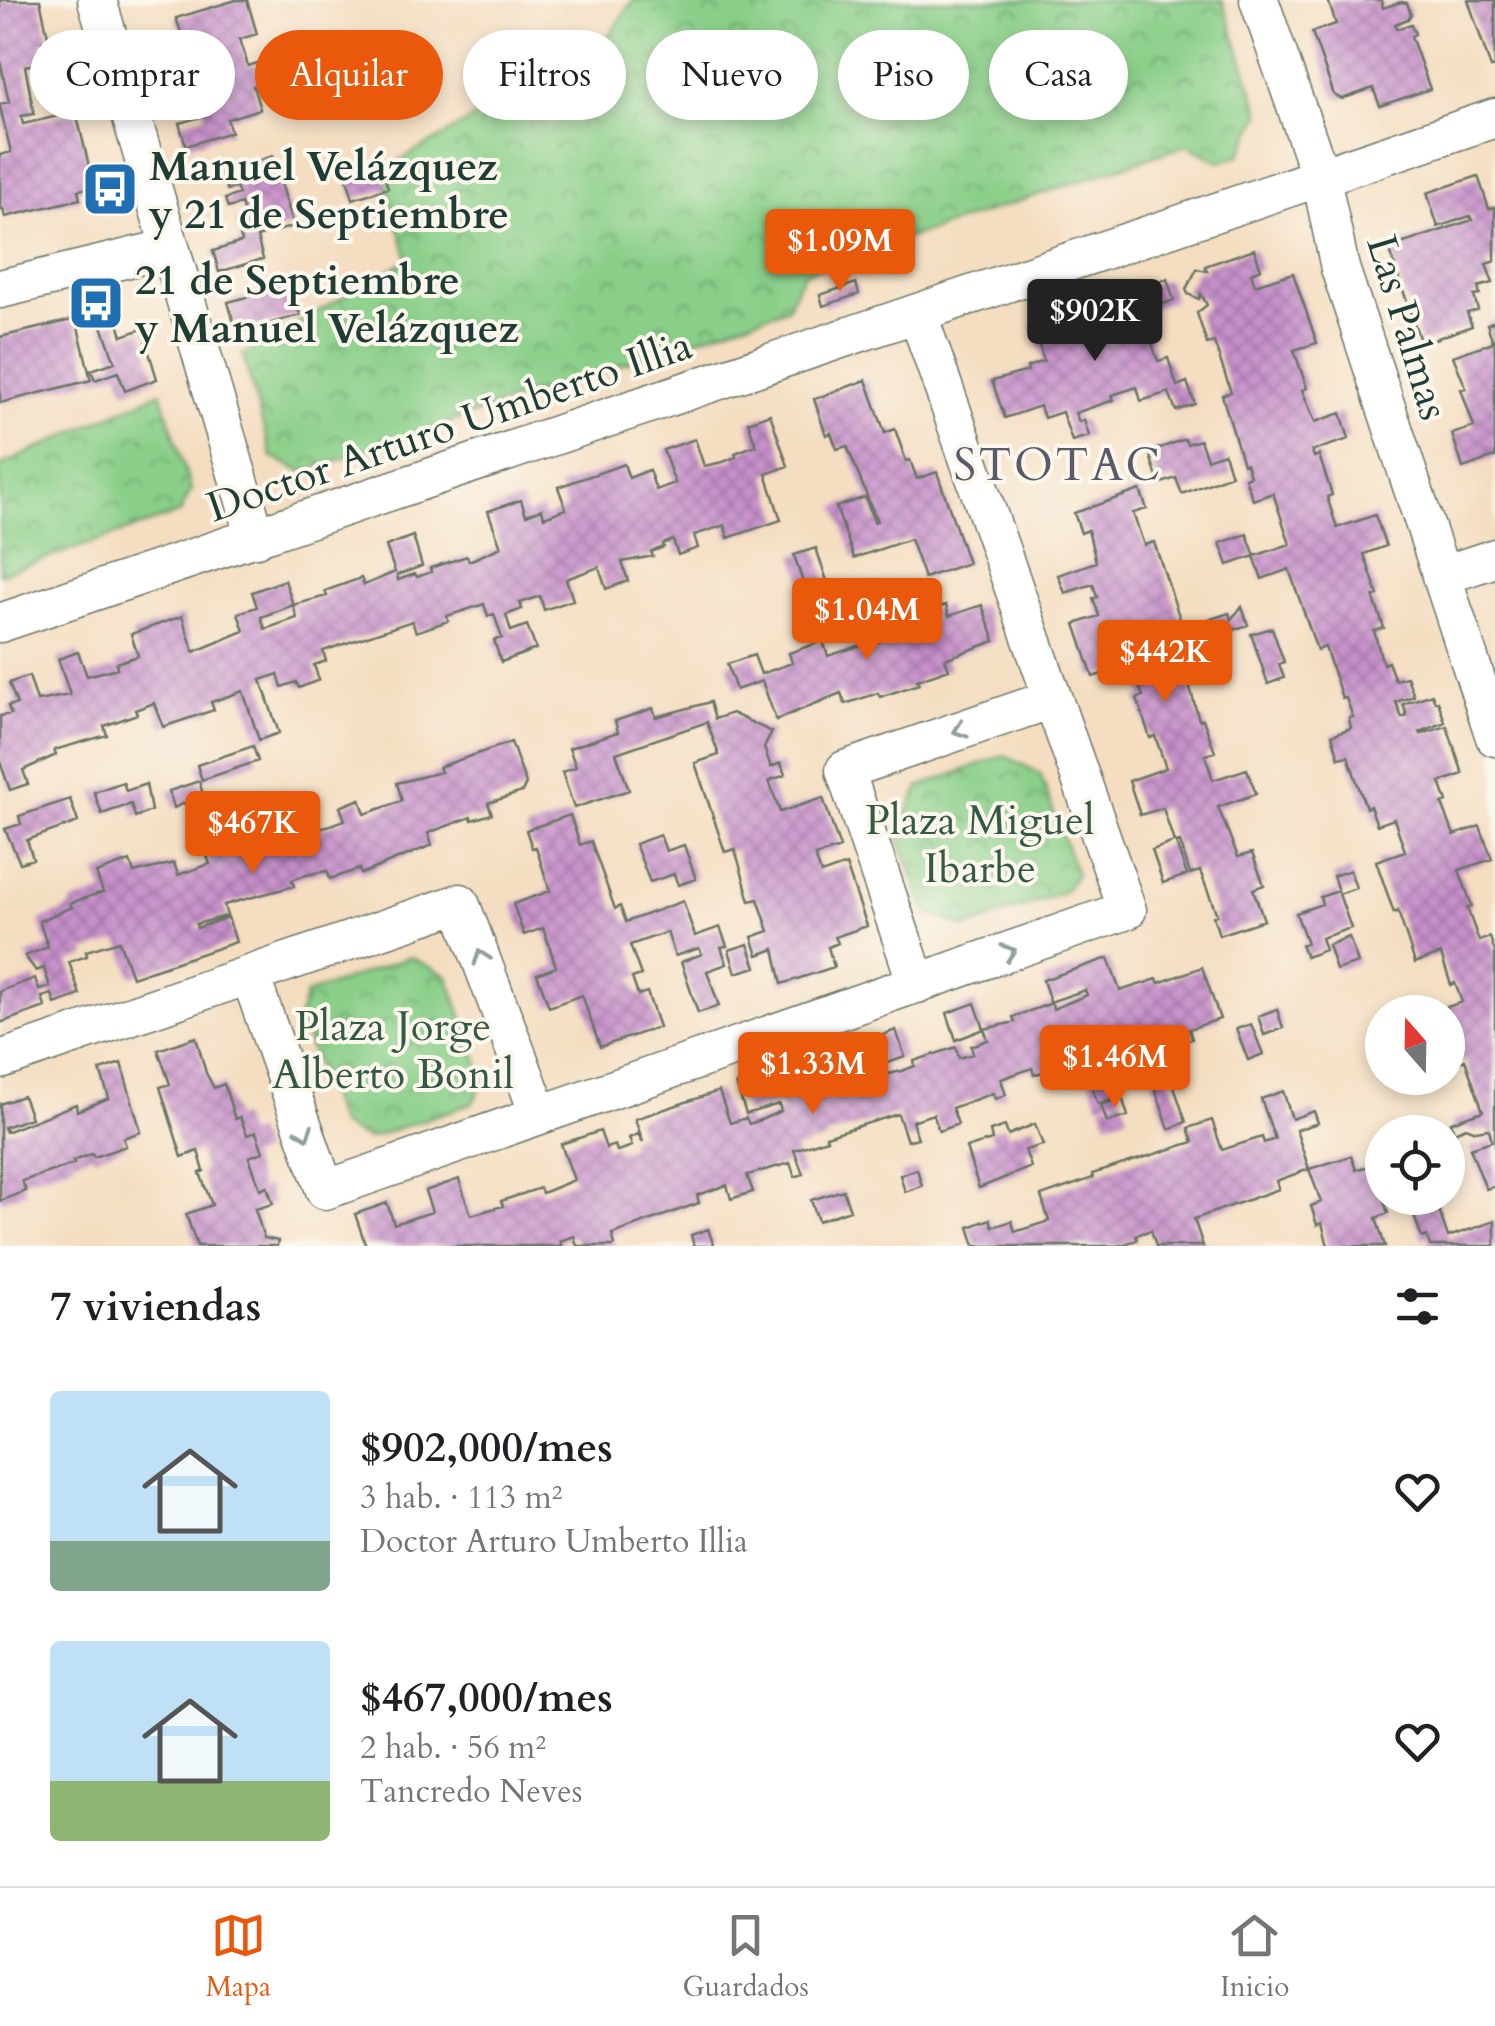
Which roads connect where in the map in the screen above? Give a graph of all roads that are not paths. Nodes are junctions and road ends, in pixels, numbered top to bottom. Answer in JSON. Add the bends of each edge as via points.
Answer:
{"nodes":[{"id":1,"x":97,"y":0,"type":"edge"},
{"id":2,"x":1259,"y":0,"type":"edge"},
{"id":3,"x":1495,"y":118,"type":"edge"},
{"id":4,"x":1321,"y":178,"type":"junction"},
{"id":5,"x":170,"y":248,"type":"junction"},
{"id":6,"x":0,"y":289,"type":"edge"},
{"id":7,"x":918,"y":315,"type":"junction"},
{"id":8,"x":256,"y":538,"type":"junction"},
{"id":9,"x":1495,"y":558,"type":"edge"},
{"id":10,"x":1441,"y":576,"type":"junction"},
{"id":11,"x":0,"y":623,"type":"edge"},
{"id":12,"x":1052,"y":698,"type":"junction"},
{"id":13,"x":1495,"y":736,"type":"edge"},
{"id":14,"x":250,"y":975,"type":"junction"},
{"id":15,"x":917,"y":984,"type":"junction"},
{"id":16,"x":0,"y":1060,"type":"edge"},
{"id":17,"x":539,"y":1114,"type":"junction"}],
"edges":[{"from":1,"to":5,"type":"street"},
{"from":2,"to":4,"type":"street","name":"Las Palmas"},
{"from":3,"to":4,"type":"street","name":"Doctor Arturo Umberto Illia"},
{"from":4,"to":7,"type":"street","name":"Doctor Arturo Umberto Illia"},
{"from":4,"to":10,"type":"street","name":"Las Palmas","via":[[1340,268]]},
{"from":5,"to":6,"type":"street"},
{"from":5,"to":8,"type":"street"},
{"from":7,"to":8,"type":"street","name":"Doctor Arturo Umberto Illia"},
{"from":7,"to":12,"type":"street"},
{"from":8,"to":11,"type":"street","name":"Doctor Arturo Umberto Illia"},
{"from":9,"to":10,"type":"street"},
{"from":10,"to":13,"type":"street","name":"Las Palmas"},
{"from":12,"to":15,"type":"street","one_way":true,"via":[[845,770]]},
{"from":15,"to":12,"type":"street","one_way":true,"via":[[1127,910]]},
{"from":14,"to":16,"type":"street"},
{"from":17,"to":14,"type":"street","one_way":true,"via":[[460,902]]},
{"from":14,"to":17,"type":"street","one_way":true,"via":[[325,1190]]},
{"from":15,"to":17,"type":"street"}]}
